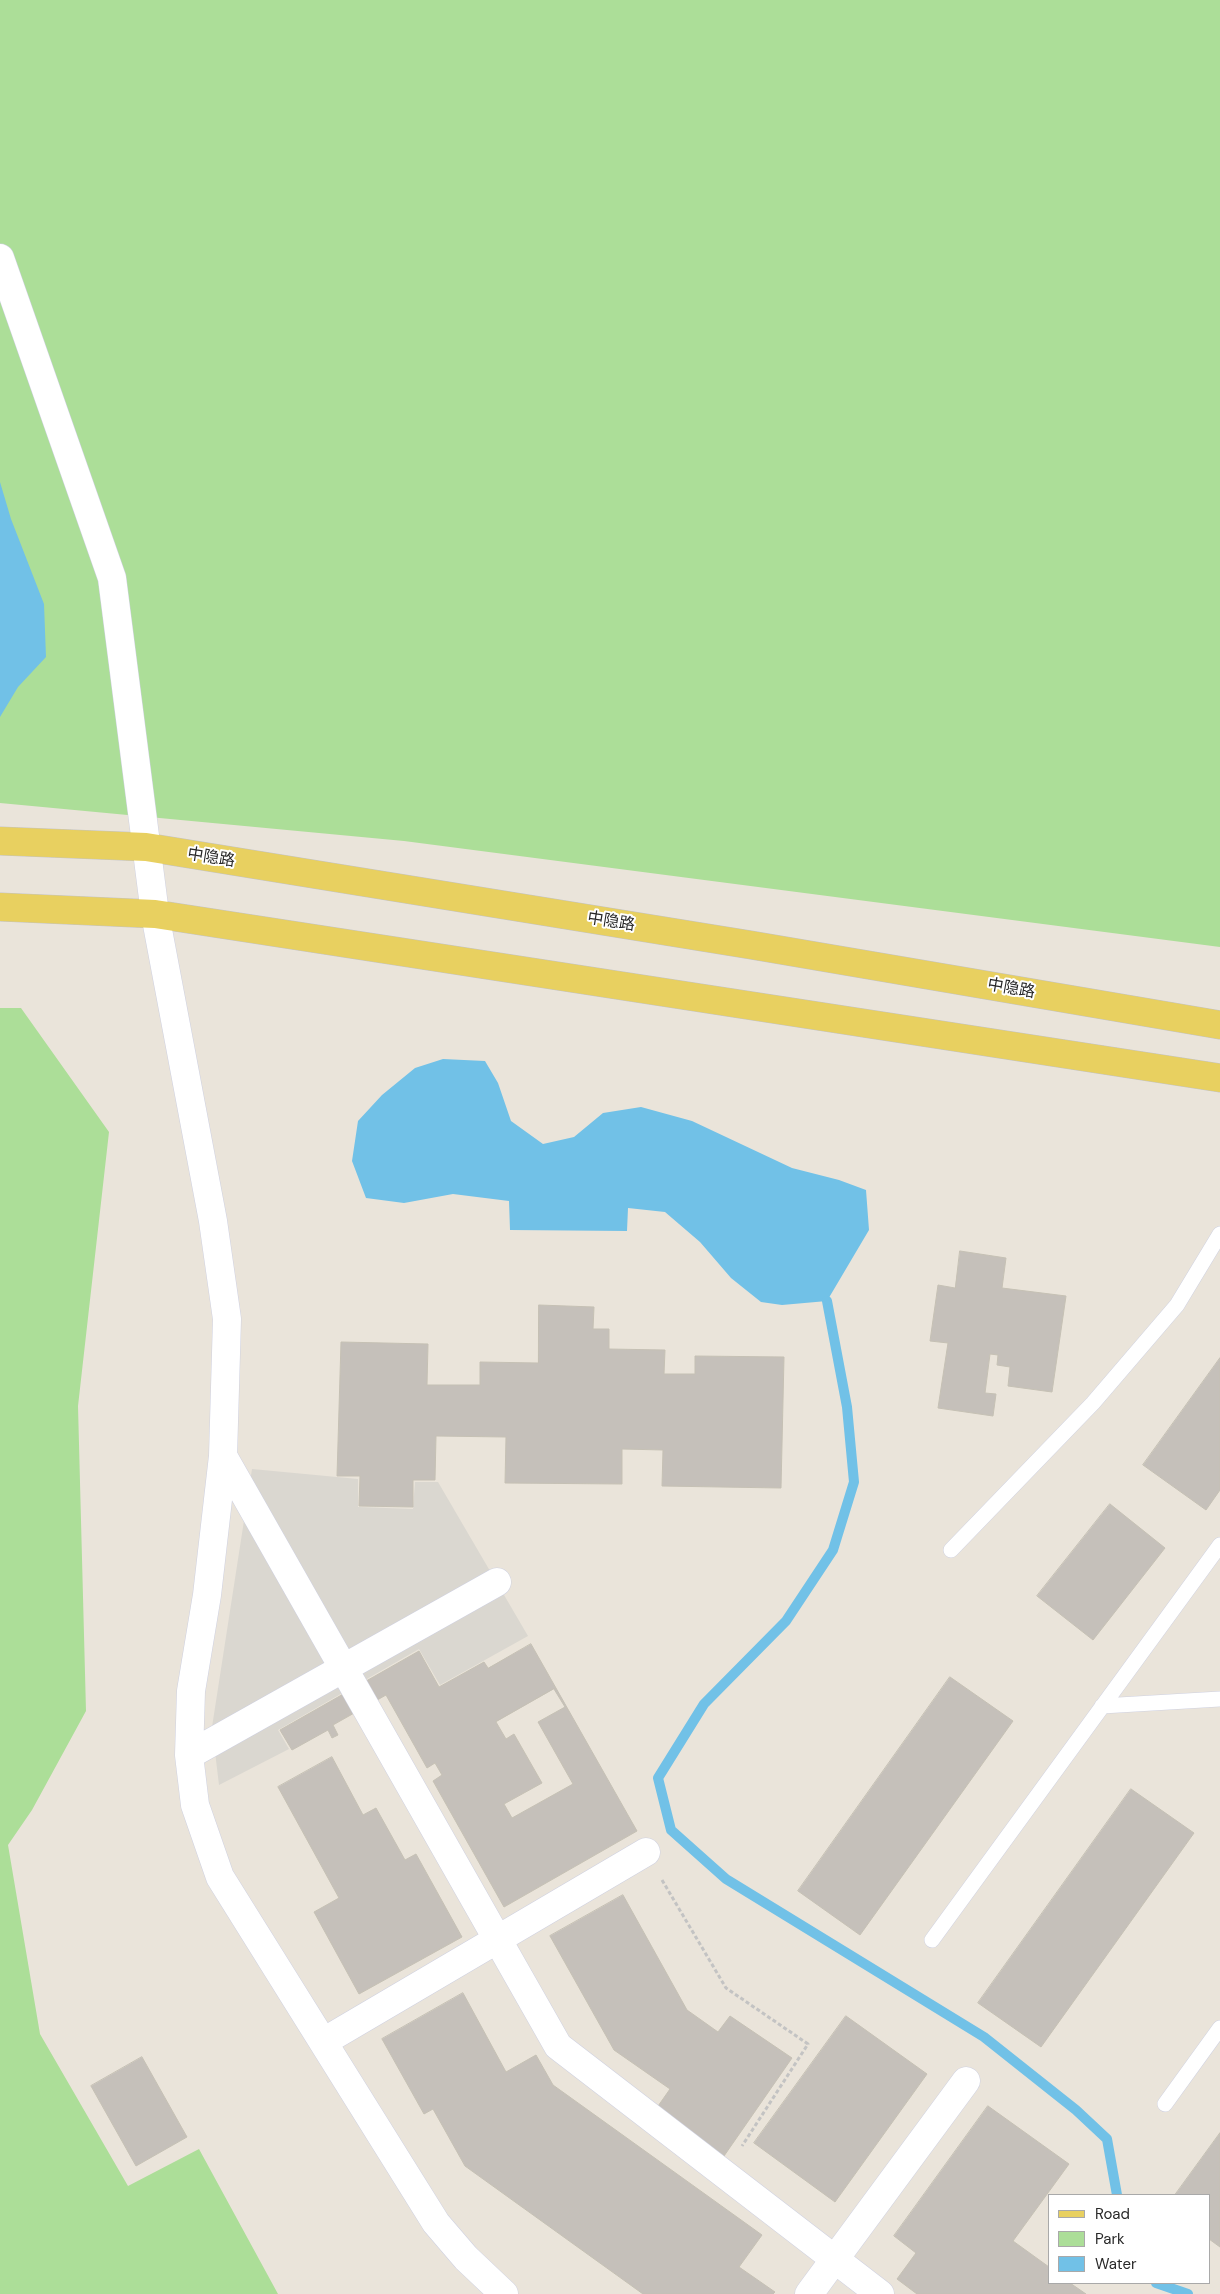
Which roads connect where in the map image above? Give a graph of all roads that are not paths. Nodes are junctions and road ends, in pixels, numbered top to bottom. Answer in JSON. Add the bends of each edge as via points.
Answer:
{"nodes":[{"id":1,"x":0,"y":258,"type":"edge"},
{"id":2,"x":0,"y":841,"type":"edge"},
{"id":3,"x":146,"y":847,"type":"junction"},
{"id":4,"x":0,"y":908,"type":"edge"},
{"id":5,"x":155,"y":914,"type":"junction"},
{"id":6,"x":1220,"y":1025,"type":"edge"},
{"id":7,"x":1220,"y":1078,"type":"edge"},
{"id":8,"x":1220,"y":1234,"type":"edge"},
{"id":9,"x":223,"y":1456,"type":"junction"},
{"id":10,"x":1220,"y":1545,"type":"edge"},
{"id":11,"x":951,"y":1550,"type":"dead end"},
{"id":12,"x":496,"y":1582,"type":"dead end"},
{"id":13,"x":344,"y":1668,"type":"junction"},
{"id":14,"x":1220,"y":1699,"type":"edge"},
{"id":15,"x":1102,"y":1706,"type":"junction"},
{"id":16,"x":189,"y":1755,"type":"junction"},
{"id":17,"x":646,"y":1852,"type":"road end"},
{"id":18,"x":497,"y":1939,"type":"junction"},
{"id":19,"x":932,"y":1940,"type":"dead end"},
{"id":20,"x":1220,"y":2028,"type":"edge"},
{"id":21,"x":323,"y":2042,"type":"junction"},
{"id":22,"x":966,"y":2080,"type":"dead end"},
{"id":23,"x":1166,"y":2104,"type":"dead end"},
{"id":24,"x":835,"y":2259,"type":"junction"},
{"id":25,"x":504,"y":2294,"type":"edge"},
{"id":26,"x":809,"y":2294,"type":"edge"},
{"id":27,"x":880,"y":2294,"type":"edge"}],
"edges":[{"from":1,"to":3,"type":"street","via":[[112,578]]},
{"from":2,"to":3,"type":"main road","name":"中隐路"},
{"from":3,"to":5,"type":"street"},
{"from":3,"to":6,"type":"main road","name":"中隐路","via":[[742,943]]},
{"from":4,"to":5,"type":"main road"},
{"from":5,"to":7,"type":"main road"},
{"from":5,"to":9,"type":"street","via":[[213,1221],[227,1319]]},
{"from":8,"to":11,"type":"lane","via":[[1170,1313],[1093,1403]]},
{"from":9,"to":13,"type":"street"},
{"from":9,"to":16,"type":"street","via":[[208,1595],[192,1691]]},
{"from":10,"to":15,"type":"lane"},
{"from":12,"to":13,"type":"street"},
{"from":13,"to":16,"type":"street"},
{"from":13,"to":18,"type":"street"},
{"from":14,"to":15,"type":"lane"},
{"from":15,"to":19,"type":"lane"},
{"from":16,"to":21,"type":"street","via":[[195,1805],[220,1877]]},
{"from":17,"to":18,"type":"street"},
{"from":18,"to":21,"type":"street"},
{"from":18,"to":24,"type":"street","via":[[558,2046]]},
{"from":20,"to":23,"type":"lane"},
{"from":21,"to":25,"type":"street","via":[[436,2223],[466,2258]]},
{"from":22,"to":24,"type":"street"},
{"from":24,"to":26,"type":"street"},
{"from":24,"to":27,"type":"street"}]}
